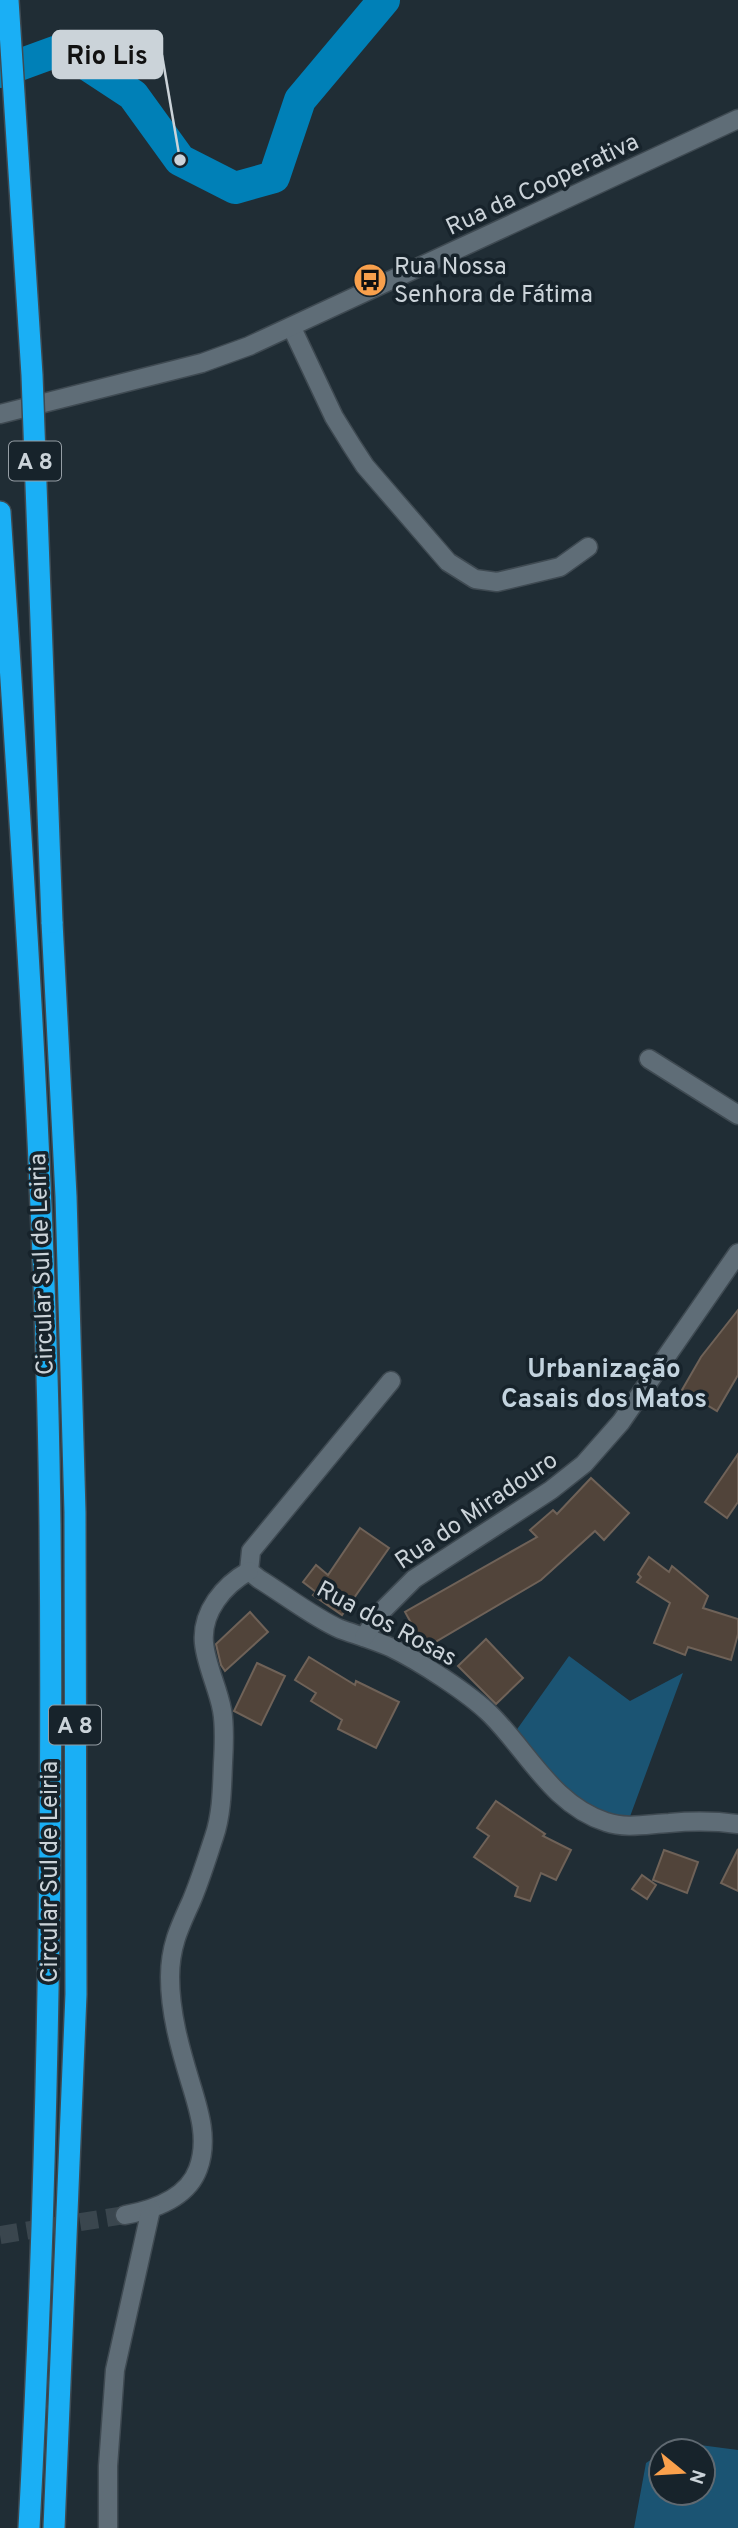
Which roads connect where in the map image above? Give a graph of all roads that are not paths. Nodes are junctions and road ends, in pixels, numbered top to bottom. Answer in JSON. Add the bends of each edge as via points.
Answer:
{"nodes":[{"id":1,"x":8,"y":0,"type":"edge"},
{"id":2,"x":738,"y":119,"type":"edge"},
{"id":3,"x":292,"y":328,"type":"junction"},
{"id":4,"x":0,"y":414,"type":"edge"},
{"id":5,"x":0,"y":512,"type":"edge"},
{"id":6,"x":588,"y":547,"type":"dead end"},
{"id":7,"x":649,"y":1059,"type":"dead end"},
{"id":8,"x":738,"y":1115,"type":"edge"},
{"id":9,"x":738,"y":1252,"type":"edge"},
{"id":10,"x":391,"y":1381,"type":"dead end"},
{"id":11,"x":249,"y":1571,"type":"junction"},
{"id":12,"x":365,"y":1637,"type":"junction"},
{"id":13,"x":738,"y":1824,"type":"edge"},
{"id":14,"x":151,"y":2209,"type":"junction"},
{"id":15,"x":125,"y":2215,"type":"tunnel mouth"},
{"id":16,"x":29,"y":2528,"type":"edge"},
{"id":17,"x":54,"y":2528,"type":"edge"},
{"id":18,"x":108,"y":2528,"type":"edge"}],
"edges":[{"from":1,"to":17,"type":"highway","name":"Circular Sul de Leiria","number":"A 8","bridge":true,"via":[[32,375],[75,1512],[76,1994]]},
{"from":2,"to":3,"type":"street","name":"Rua da Cooperativa"},
{"from":3,"to":4,"type":"street","name":"Rua da Cooperativa","via":[[202,363]]},
{"from":3,"to":6,"type":"street","via":[[358,456],[448,562],[475,579],[497,582],[560,568]]},
{"from":5,"to":16,"type":"highway","name":"Circular Sul de Leiria","number":"A 8","via":[[27,927],[50,1522],[49,1995]]},
{"from":7,"to":8,"type":"street"},
{"from":9,"to":12,"type":"street","name":"Rua do Miradouro","via":[[621,1422],[584,1464],[414,1579],[381,1612]]},
{"from":10,"to":11,"type":"street","via":[[251,1551]]},
{"from":11,"to":12,"type":"street","name":"Rua dos Rosas","via":[[339,1628]]},
{"from":11,"to":14,"type":"street","via":[[233,1579],[217,1599],[205,1628],[204,1643],[222,1713],[219,1816],[172,1945],[170,1965],[173,2020],[199,2106],[202,2154],[189,2183],[165,2204]]},
{"from":12,"to":13,"type":"street","name":"Rua dos Rosas","via":[[396,1650],[478,1702],[537,1772],[567,1801],[591,1816],[628,1826],[699,1821]]},
{"from":14,"to":15,"type":"street"},
{"from":14,"to":18,"type":"street","via":[[115,2370],[107,2466]]}]}
